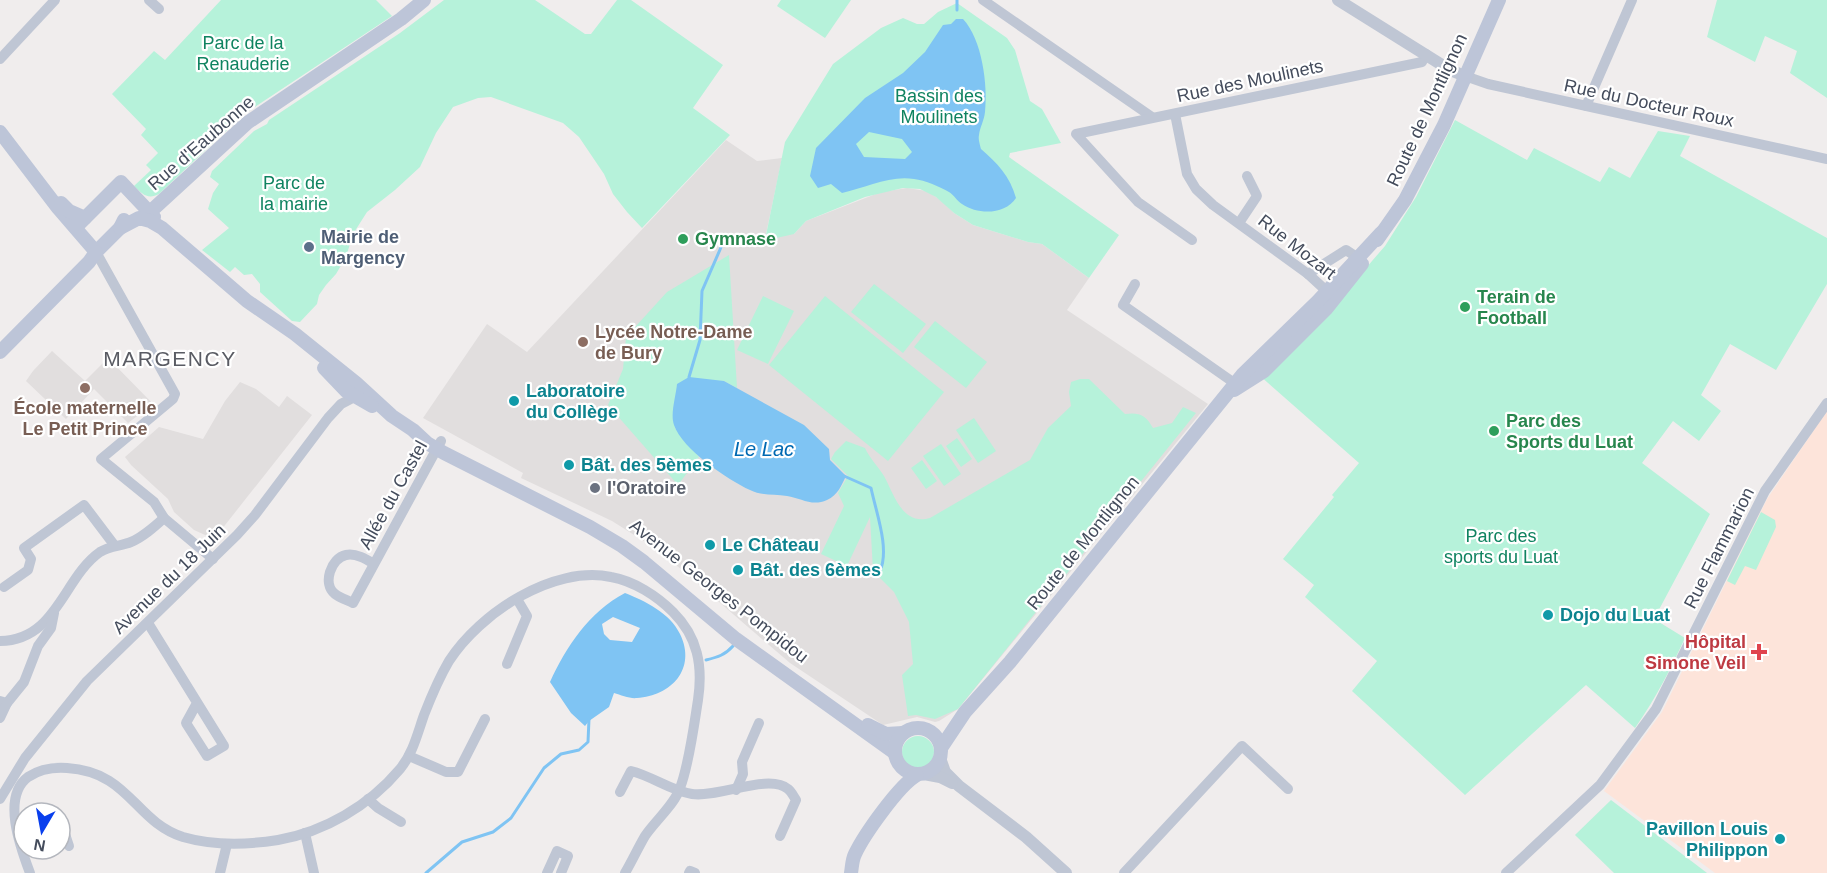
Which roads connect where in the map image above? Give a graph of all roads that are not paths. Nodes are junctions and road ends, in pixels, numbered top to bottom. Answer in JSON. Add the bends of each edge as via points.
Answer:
{"nodes":[{"id":1,"x":55,"y":0,"type":"edge"},
{"id":2,"x":149,"y":0,"type":"edge"},
{"id":3,"x":424,"y":0,"type":"edge"},
{"id":4,"x":983,"y":0,"type":"edge"},
{"id":5,"x":1338,"y":0,"type":"edge"},
{"id":6,"x":1499,"y":0,"type":"edge"},
{"id":7,"x":1351,"y":3,"type":"edge"},
{"id":8,"x":1630,"y":5,"type":"edge"},
{"id":9,"x":159,"y":9,"type":"dead end"},
{"id":10,"x":1426,"y":54,"type":"junction"},
{"id":11,"x":0,"y":59,"type":"edge"},
{"id":12,"x":1465,"y":76,"type":"junction"},
{"id":13,"x":1586,"y":106,"type":"junction"},
{"id":14,"x":1175,"y":114,"type":"junction"},
{"id":15,"x":1152,"y":117,"type":"junction"},
{"id":16,"x":0,"y":122,"type":"edge"},
{"id":17,"x":0,"y":132,"type":"edge"},
{"id":18,"x":1827,"y":159,"type":"edge"},
{"id":19,"x":1247,"y":176,"type":"dead end"},
{"id":20,"x":150,"y":212,"type":"junction"},
{"id":21,"x":80,"y":223,"type":"junction"},
{"id":22,"x":1239,"y":223,"type":"junction"},
{"id":23,"x":120,"y":228,"type":"junction"},
{"id":24,"x":162,"y":228,"type":"junction"},
{"id":25,"x":1381,"y":233,"type":"junction"},
{"id":26,"x":1192,"y":240,"type":"dead end"},
{"id":27,"x":96,"y":252,"type":"junction"},
{"id":28,"x":1358,"y":258,"type":"junction"},
{"id":29,"x":1308,"y":274,"type":"junction"},
{"id":30,"x":1135,"y":284,"type":"dead end"},
{"id":31,"x":1331,"y":295,"type":"junction"},
{"id":32,"x":0,"y":352,"type":"edge"},
{"id":33,"x":1238,"y":385,"type":"junction"},
{"id":34,"x":351,"y":387,"type":"junction"},
{"id":35,"x":1827,"y":403,"type":"edge"},
{"id":36,"x":328,"y":418,"type":"junction"},
{"id":37,"x":439,"y":445,"type":"junction"},
{"id":38,"x":164,"y":518,"type":"junction"},
{"id":39,"x":115,"y":546,"type":"junction"},
{"id":40,"x":213,"y":559,"type":"junction"},
{"id":41,"x":374,"y":564,"type":"junction"},
{"id":42,"x":4,"y":587,"type":"dead end"},
{"id":43,"x":517,"y":599,"type":"junction"},
{"id":44,"x":54,"y":613,"type":"junction"},
{"id":45,"x":148,"y":623,"type":"junction"},
{"id":46,"x":29,"y":633,"type":"junction"},
{"id":47,"x":0,"y":640,"type":"edge"},
{"id":48,"x":38,"y":645,"type":"junction"},
{"id":49,"x":507,"y":664,"type":"dead end"},
{"id":50,"x":4,"y":702,"type":"edge"},
{"id":51,"x":197,"y":703,"type":"junction"},
{"id":52,"x":965,"y":712,"type":"junction"},
{"id":53,"x":0,"y":718,"type":"edge"},
{"id":54,"x":485,"y":718,"type":"dead end"},
{"id":55,"x":759,"y":723,"type":"dead end"},
{"id":56,"x":927,"y":730,"type":"junction"},
{"id":57,"x":903,"y":733,"type":"junction"},
{"id":58,"x":941,"y":753,"type":"junction"},
{"id":59,"x":410,"y":756,"type":"junction"},
{"id":60,"x":896,"y":758,"type":"junction"},
{"id":61,"x":920,"y":774,"type":"junction"},
{"id":62,"x":959,"y":786,"type":"junction"},
{"id":63,"x":736,"y":789,"type":"junction"},
{"id":64,"x":1287,"y":789,"type":"dead end"},
{"id":65,"x":680,"y":790,"type":"junction"},
{"id":66,"x":620,"y":792,"type":"dead end"},
{"id":67,"x":0,"y":799,"type":"edge"},
{"id":68,"x":368,"y":799,"type":"junction"},
{"id":69,"x":15,"y":801,"type":"edge"},
{"id":70,"x":890,"y":802,"type":"junction"},
{"id":71,"x":401,"y":822,"type":"dead end"},
{"id":72,"x":305,"y":833,"type":"junction"},
{"id":73,"x":780,"y":836,"type":"dead end"},
{"id":74,"x":227,"y":844,"type":"junction"},
{"id":75,"x":852,"y":866,"type":"edge"},
{"id":76,"x":220,"y":873,"type":"edge"},
{"id":77,"x":314,"y":873,"type":"edge"},
{"id":78,"x":547,"y":873,"type":"edge"},
{"id":79,"x":561,"y":873,"type":"edge"},
{"id":80,"x":625,"y":873,"type":"edge"},
{"id":81,"x":689,"y":873,"type":"edge"},
{"id":82,"x":695,"y":873,"type":"edge"},
{"id":83,"x":838,"y":873,"type":"edge"},
{"id":84,"x":1066,"y":873,"type":"edge"},
{"id":85,"x":1124,"y":873,"type":"edge"},
{"id":86,"x":1506,"y":873,"type":"edge"}],
"edges":[{"from":1,"to":11,"type":"street"},
{"from":2,"to":9,"type":"street"},
{"from":3,"to":20,"type":"main road","name":"Rue d'Eaubonne","via":[[247,123]]},
{"from":4,"to":15,"type":"street"},
{"from":5,"to":7,"type":"street"},
{"from":6,"to":12,"type":"main road","name":"Route de Montlignon"},
{"from":7,"to":10,"type":"street"},
{"from":8,"to":13,"type":"street"},
{"from":10,"to":12,"type":"street"},
{"from":10,"to":14,"type":"street","name":"Rue des Moulinets","via":[[1422,62]]},
{"from":12,"to":13,"type":"street","name":"Rue du Docteur Roux"},
{"from":12,"to":25,"type":"main road","name":"Route de Montlignon","via":[[1405,200]]},
{"from":13,"to":18,"type":"street","name":"Rue du Docteur Roux"},
{"from":14,"to":15,"type":"street","name":"Rue des Moulinets"},
{"from":14,"to":22,"type":"street","name":"Rue Mozart","via":[[1187,174],[1196,189]]},
{"from":15,"to":26,"type":"street","name":"Rue des Moulinets","via":[[1076,135],[1138,201]]},
{"from":16,"to":21,"type":"main road"},
{"from":17,"to":21,"type":"main road","via":[[58,208]]},
{"from":19,"to":22,"type":"street","name":"Rue Mozart","via":[[1257,196]]},
{"from":20,"to":21,"type":"main road","name":"Avenue Georges Pompidou","via":[[121,182]]},
{"from":20,"to":23,"type":"main road","name":"Avenue Georges Pompidou","via":[[132,213]]},
{"from":20,"to":24,"type":"main road","name":"Avenue Georges Pompidou"},
{"from":21,"to":27,"type":"main road"},
{"from":22,"to":29,"type":"street","name":"Rue Mozart"},
{"from":23,"to":24,"type":"main road","name":"Avenue Georges Pompidou","via":[[140,218]]},
{"from":23,"to":27,"type":"main road","name":"Avenue Georges Pompidou"},
{"from":24,"to":34,"type":"main road","name":"Avenue Georges Pompidou"},
{"from":25,"to":28,"type":"main road","name":"Route de Montlignon"},
{"from":25,"to":31,"type":"main road","name":"Route de Montlignon","via":[[1366,259]]},
{"from":27,"to":32,"type":"main road","name":"Avenue Georges Pompidou"},
{"from":27,"to":38,"type":"street","via":[[175,394],[101,459],[154,502]]},
{"from":28,"to":29,"type":"street","via":[[1346,250]]},
{"from":28,"to":31,"type":"main road","name":"Route de Montlignon"},
{"from":29,"to":31,"type":"street","name":"Rue Mozart"},
{"from":30,"to":33,"type":"street","via":[[1123,305]]},
{"from":31,"to":33,"type":"main road","name":"Route de Montlignon","via":[[1264,371]]},
{"from":33,"to":52,"type":"main road","name":"Route de Montlignon"},
{"from":34,"to":36,"type":"street","name":"Avenue du 18 Juin"},
{"from":34,"to":36,"type":"street","via":[[338,397]]},
{"from":34,"to":37,"type":"main road","name":"Avenue Georges Pompidou","via":[[379,411]]},
{"from":35,"to":86,"type":"street","name":"Rue Flammarion","via":[[1765,491],[1656,709],[1600,785]]},
{"from":36,"to":40,"type":"street","name":"Avenue du 18 Juin","via":[[255,515]]},
{"from":37,"to":41,"type":"street","name":"Allée du Castel"},
{"from":37,"to":57,"type":"main road","name":"Avenue Georges Pompidou","via":[[624,539],[765,653],[878,731]]},
{"from":37,"to":60,"type":"main road","name":"Avenue Georges Pompidou","via":[[601,533],[644,562],[736,639]]},
{"from":38,"to":39,"type":"street","via":[[131,542]]},
{"from":38,"to":40,"type":"street"},
{"from":39,"to":42,"type":"street","via":[[84,505],[24,548],[32,559],[28,570]]},
{"from":39,"to":44,"type":"street","via":[[87,565]]},
{"from":40,"to":45,"type":"street","name":"Avenue du 18 Juin"},
{"from":41,"to":41,"type":"street","name":"Allée du Castel","via":[[353,603],[333,594],[329,574],[338,559],[359,555]]},
{"from":43,"to":49,"type":"street","via":[[527,616]]},
{"from":43,"to":59,"type":"street","via":[[475,631],[450,660],[435,688]]},
{"from":43,"to":65,"type":"street","via":[[541,585],[574,577],[603,576],[635,585],[673,612],[689,631],[698,651],[701,680]]},
{"from":44,"to":46,"type":"street"},
{"from":44,"to":48,"type":"street","via":[[51,628]]},
{"from":45,"to":51,"type":"street"},
{"from":45,"to":67,"type":"street","name":"Avenue du 18 Juin","via":[[87,681],[25,758]]},
{"from":46,"to":47,"type":"street"},
{"from":46,"to":48,"type":"street"},
{"from":48,"to":50,"type":"street","via":[[24,682]]},
{"from":50,"to":53,"type":"street"},
{"from":51,"to":51,"type":"street","via":[[224,746],[207,756],[186,723]]},
{"from":52,"to":56,"type":"main road","name":"Route de Montlignon","via":[[944,726]]},
{"from":52,"to":58,"type":"main road","name":"Route de Montlignon"},
{"from":54,"to":59,"type":"street","via":[[458,772],[446,772]]},
{"from":55,"to":63,"type":"street","via":[[742,762],[743,774]]},
{"from":56,"to":57,"type":"main road","via":[[915,728]]},
{"from":56,"to":58,"type":"main road","via":[[936,737]]},
{"from":57,"to":60,"type":"main road","via":[[896,742]]},
{"from":58,"to":61,"type":"main road","via":[[935,767]]},
{"from":58,"to":62,"type":"street","via":[[945,772]]},
{"from":59,"to":68,"type":"street","via":[[384,787]]},
{"from":60,"to":61,"type":"main road","via":[[906,771]]},
{"from":60,"to":70,"type":"main road","via":[[897,783]]},
{"from":61,"to":62,"type":"street","via":[[940,777]]},
{"from":61,"to":70,"type":"main road"},
{"from":62,"to":84,"type":"street"},
{"from":63,"to":65,"type":"street","via":[[704,795]]},
{"from":63,"to":73,"type":"street","via":[[770,783],[789,789],[796,800]]},
{"from":64,"to":85,"type":"street","via":[[1242,746]]},
{"from":65,"to":66,"type":"street","via":[[631,771]]},
{"from":65,"to":80,"type":"street"},
{"from":68,"to":71,"type":"street"},
{"from":68,"to":72,"type":"street","via":[[347,814]]},
{"from":69,"to":74,"type":"street","via":[[19,788],[30,776],[57,767],[73,768],[104,776],[172,832]]},
{"from":70,"to":75,"type":"main road","via":[[858,848]]},
{"from":72,"to":74,"type":"street","via":[[260,843]]},
{"from":72,"to":77,"type":"street"},
{"from":74,"to":76,"type":"street"},
{"from":75,"to":83,"type":"main road"},
{"from":78,"to":79,"type":"street","via":[[557,851],[568,856]]},
{"from":81,"to":82,"type":"street"}]}
